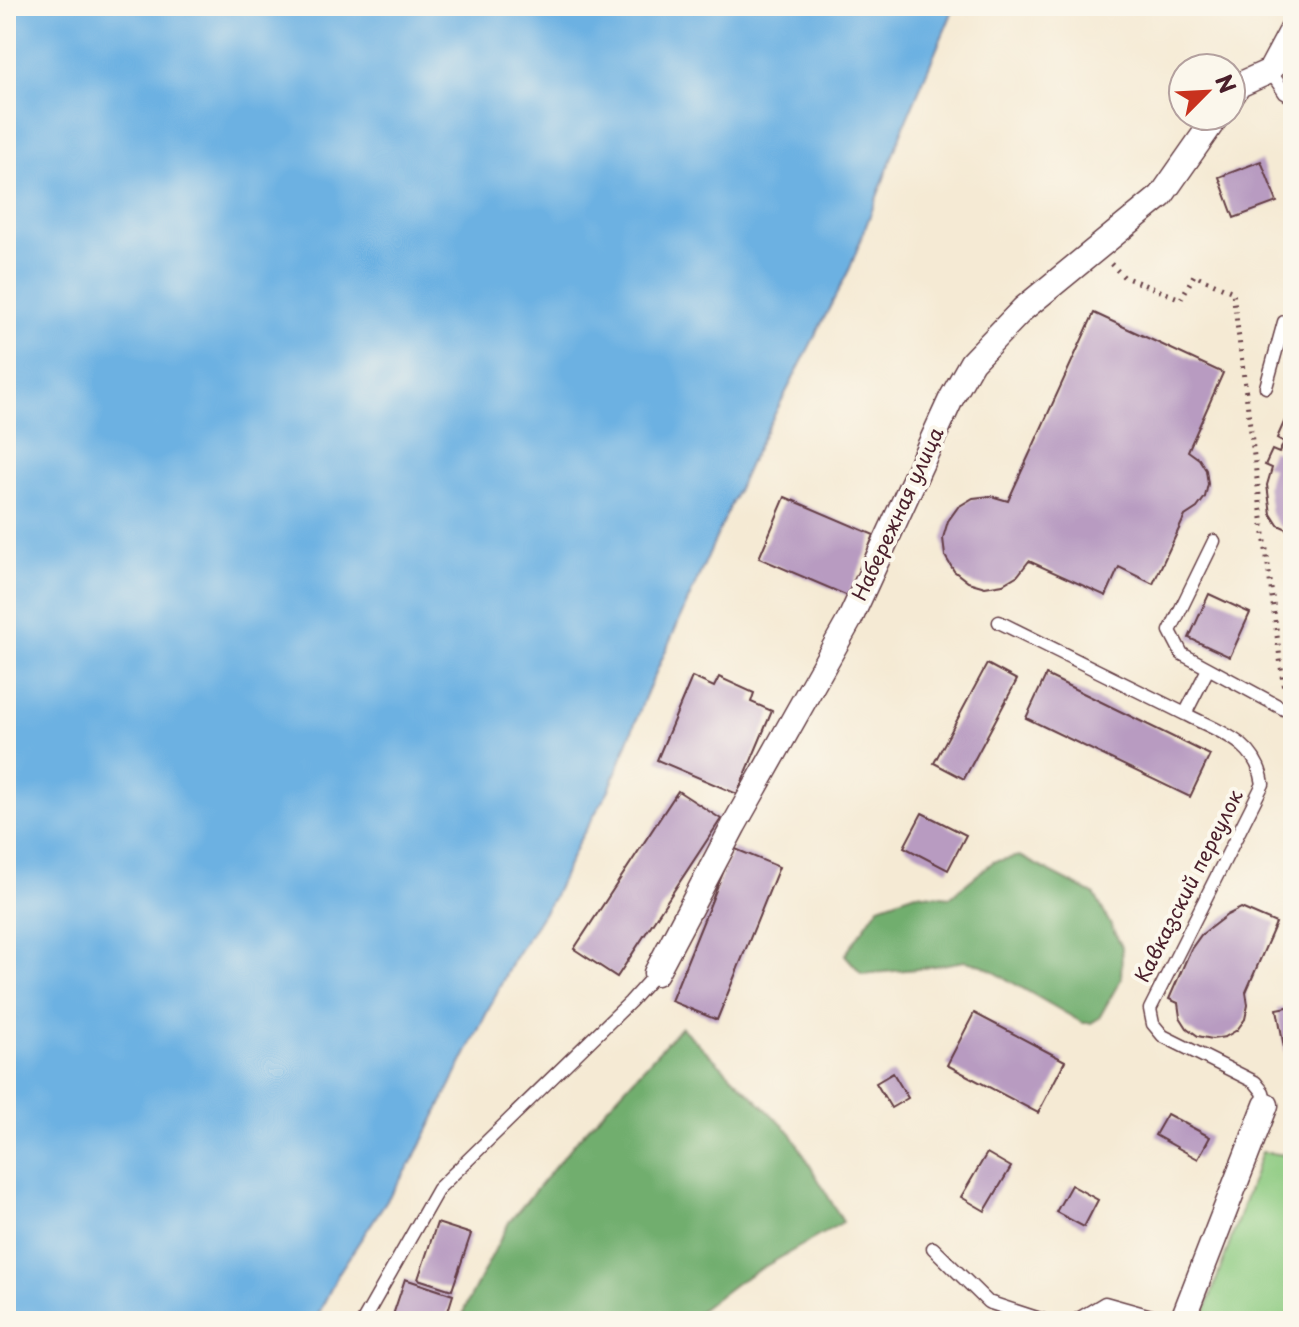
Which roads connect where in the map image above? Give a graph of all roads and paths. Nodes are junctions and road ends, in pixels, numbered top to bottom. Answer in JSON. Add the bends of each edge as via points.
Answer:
{"nodes":[{"id":1,"x":1293,"y":28,"type":"edge"},
{"id":2,"x":1270,"y":71,"type":"junction"},
{"id":3,"x":1247,"y":81,"type":"edge"},
{"id":4,"x":1289,"y":96,"type":"edge"},
{"id":5,"x":1293,"y":105,"type":"edge"},
{"id":6,"x":1206,"y":132,"type":"edge"},
{"id":7,"x":1124,"y":277,"type":"dead end"},
{"id":8,"x":1293,"y":320,"type":"edge"},
{"id":9,"x":1266,"y":387,"type":"dead end"},
{"id":10,"x":1214,"y":541,"type":"dead end"},
{"id":11,"x":999,"y":622,"type":"dead end"},
{"id":12,"x":1208,"y":669,"type":"junction"},
{"id":13,"x":1290,"y":712,"type":"edge"},
{"id":14,"x":1185,"y":714,"type":"junction"},
{"id":15,"x":1293,"y":758,"type":"edge"},
{"id":16,"x":656,"y":973,"type":"joint"},
{"id":17,"x":1266,"y":1105,"type":"joint"},
{"id":18,"x":933,"y":1248,"type":"dead end"},
{"id":19,"x":363,"y":1321,"type":"edge"},
{"id":20,"x":1046,"y":1321,"type":"edge"},
{"id":21,"x":1075,"y":1321,"type":"edge"},
{"id":22,"x":1169,"y":1321,"type":"edge"},
{"id":23,"x":1182,"y":1321,"type":"edge"}],
"edges":[{"from":1,"to":2,"type":"street"},
{"from":2,"to":3,"type":"street"},
{"from":2,"to":4,"type":"lane"},
{"from":4,"to":5,"type":"lane"},
{"from":6,"to":16,"type":"street","name":"Набережная улица","via":[[1161,196],[1023,309],[972,362],[850,619]]},
{"from":7,"to":13,"type":"path","via":[[1181,299],[1194,275],[1233,292]]},
{"from":8,"to":9,"type":"lane","via":[[1284,322]]},
{"from":10,"to":12,"type":"lane","via":[[1170,631],[1182,654]]},
{"from":11,"to":14,"type":"lane"},
{"from":12,"to":13,"type":"lane"},
{"from":12,"to":14,"type":"lane"},
{"from":13,"to":15,"type":"path"},
{"from":14,"to":17,"type":"lane","name":"Кавказский переулок","via":[[1245,746],[1261,767],[1263,784],[1150,1009],[1153,1024],[1163,1036],[1255,1082]]},
{"from":16,"to":19,"type":"lane","via":[[438,1189]]},
{"from":17,"to":23,"type":"street"},
{"from":18,"to":20,"type":"lane","via":[[988,1302]]},
{"from":21,"to":22,"type":"lane","via":[[1105,1303]]}]}
